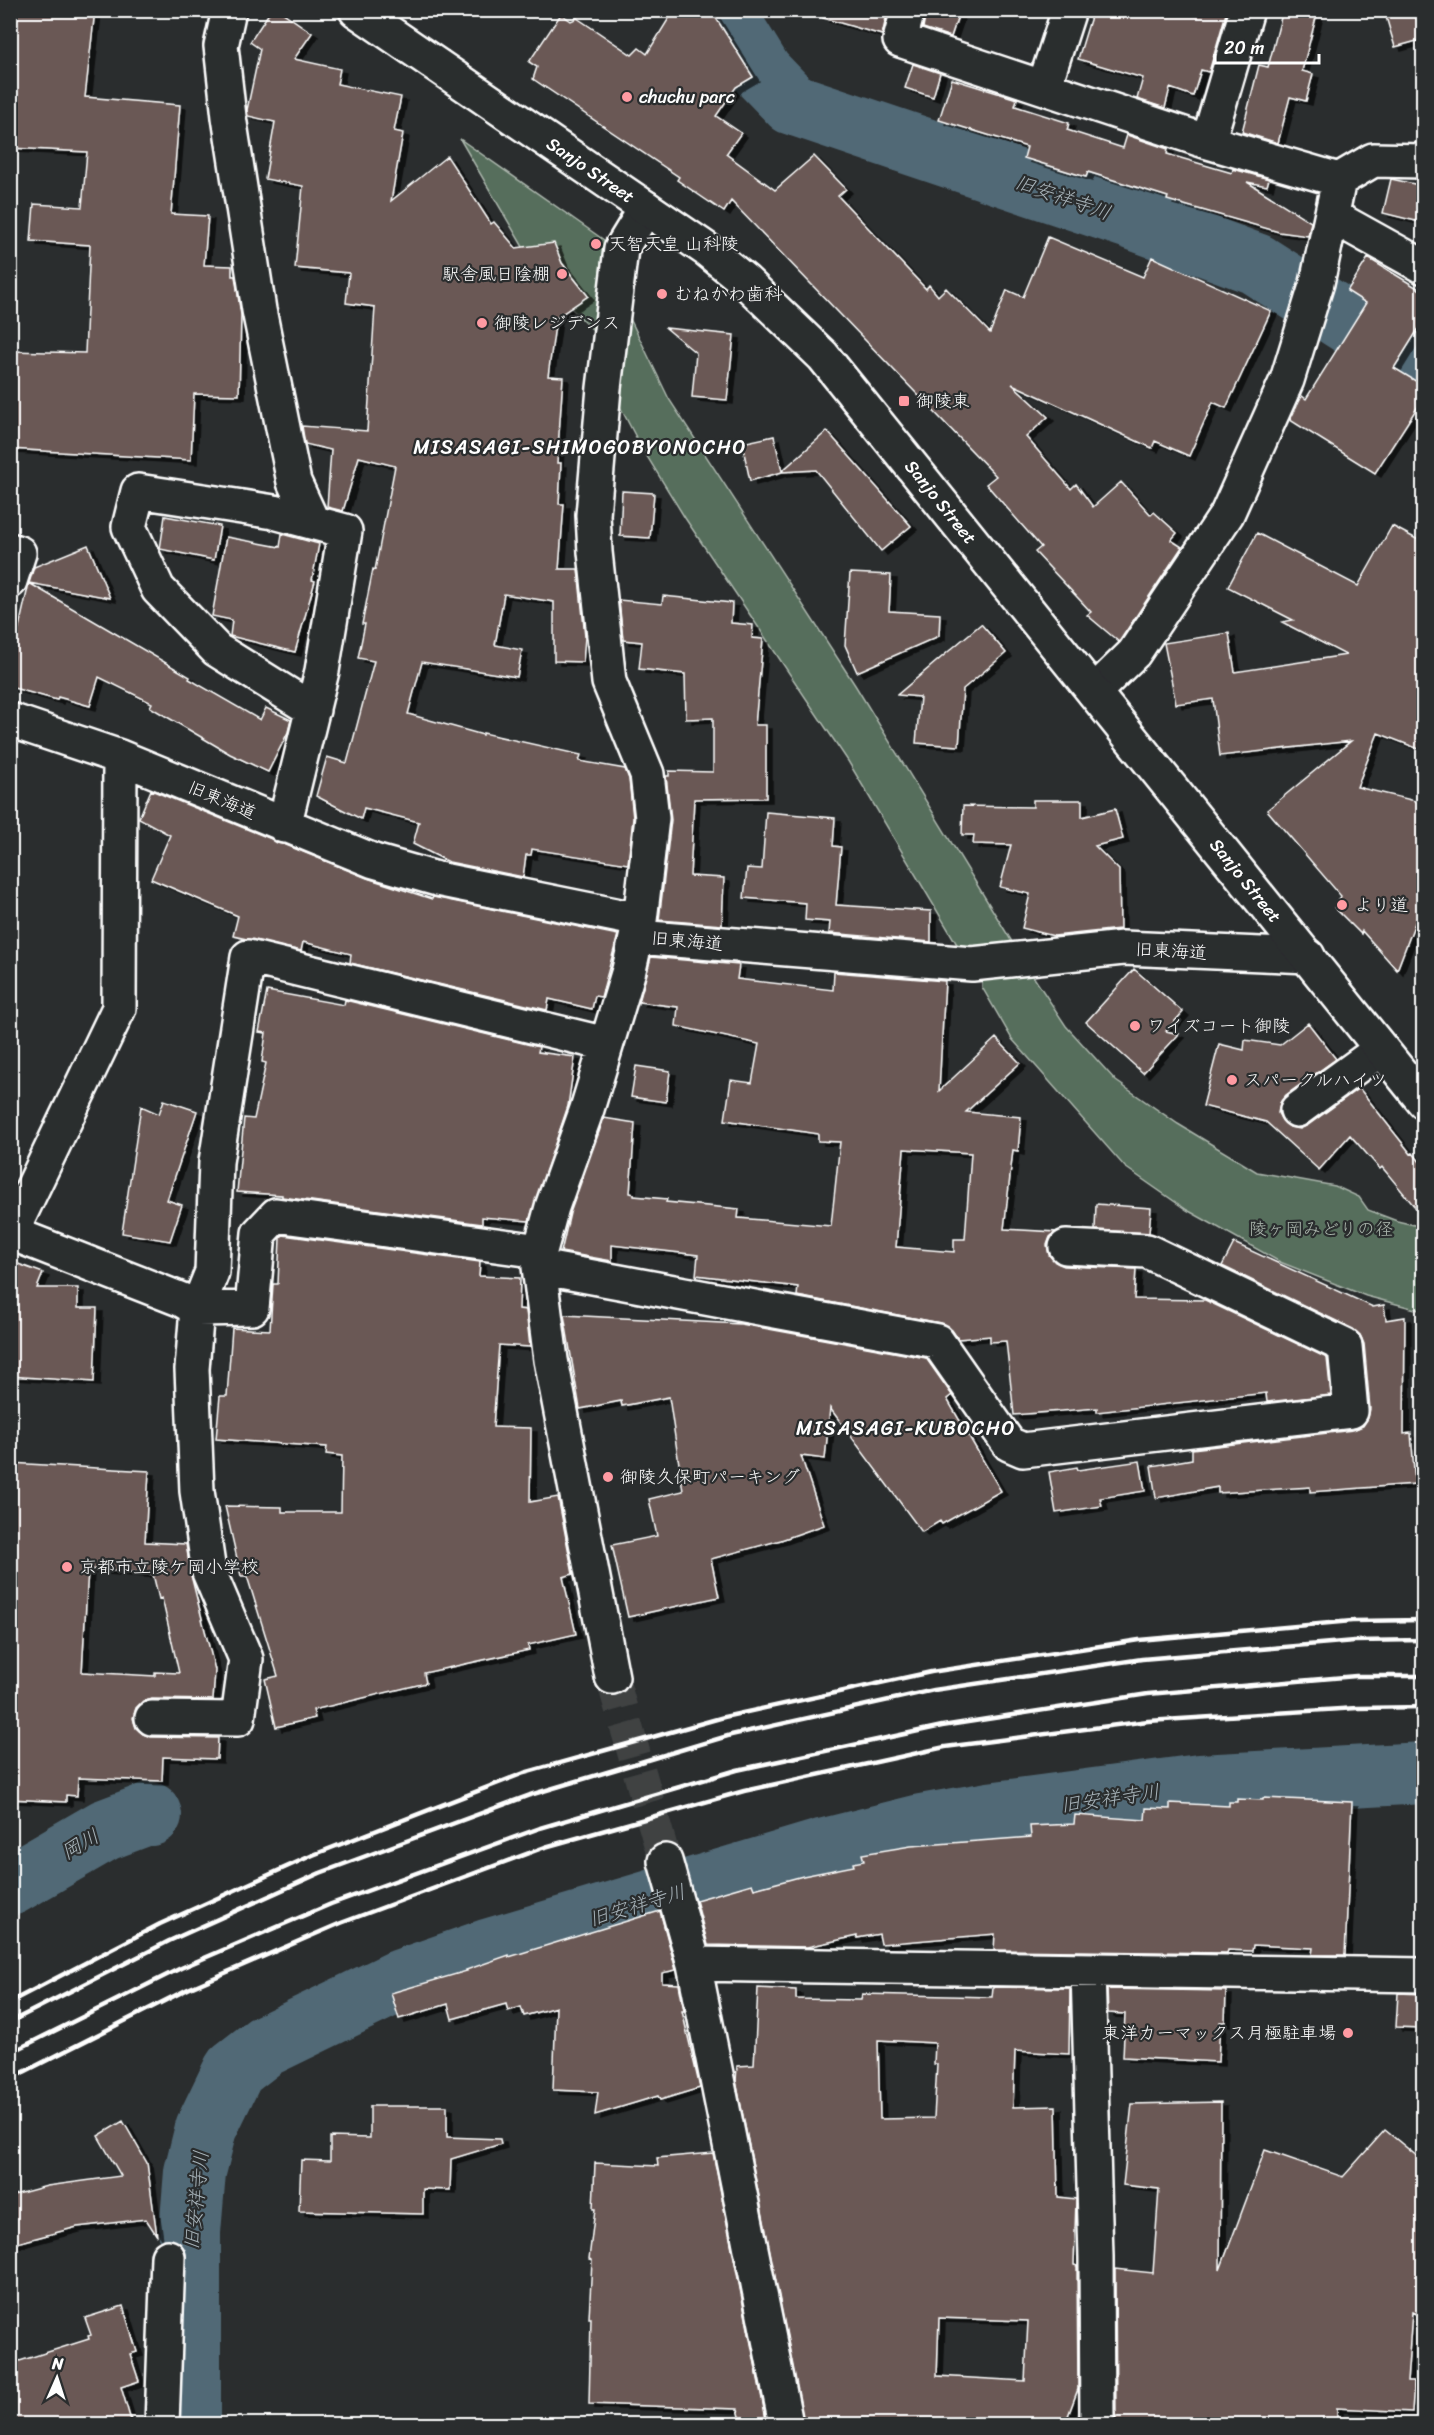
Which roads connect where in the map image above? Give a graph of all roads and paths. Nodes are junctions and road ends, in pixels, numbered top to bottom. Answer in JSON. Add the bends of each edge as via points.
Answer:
{"nodes":[{"id":1,"x":229,"y":10,"type":"edge"},
{"id":2,"x":356,"y":10,"type":"edge"},
{"id":3,"x":908,"y":10,"type":"edge"},
{"id":4,"x":1069,"y":10,"type":"edge"},
{"id":5,"x":1247,"y":10,"type":"edge"},
{"id":6,"x":1044,"y":87,"type":"junction"},
{"id":7,"x":1208,"y":142,"type":"junction"},
{"id":8,"x":1424,"y":161,"type":"edge"},
{"id":9,"x":1340,"y":180,"type":"junction"},
{"id":10,"x":646,"y":208,"type":"junction"},
{"id":11,"x":1332,"y":216,"type":"junction"},
{"id":12,"x":1424,"y":267,"type":"edge"},
{"id":13,"x":312,"y":521,"type":"junction"},
{"id":14,"x":10,"y":550,"type":"edge"},
{"id":15,"x":10,"y":581,"type":"edge"},
{"id":16,"x":1094,"y":692,"type":"junction"},
{"id":17,"x":313,"y":710,"type":"junction"},
{"id":18,"x":10,"y":720,"type":"edge"},
{"id":19,"x":120,"y":757,"type":"junction"},
{"id":20,"x":284,"y":826,"type":"junction"},
{"id":21,"x":638,"y":929,"type":"junction"},
{"id":22,"x":1308,"y":956,"type":"junction"},
{"id":23,"x":606,"y":1044,"type":"junction"},
{"id":24,"x":1381,"y":1049,"type":"junction"},
{"id":25,"x":1424,"y":1102,"type":"edge"},
{"id":26,"x":1297,"y":1110,"type":"dead end"},
{"id":27,"x":1066,"y":1246,"type":"dead end"},
{"id":28,"x":539,"y":1259,"type":"junction"},
{"id":29,"x":197,"y":1310,"type":"junction"},
{"id":30,"x":612,"y":1677,"type":"tunnel mouth"},
{"id":31,"x":152,"y":1718,"type":"dead end"},
{"id":32,"x":672,"y":1881,"type":"tunnel mouth"},
{"id":33,"x":694,"y":1964,"type":"junction"},
{"id":34,"x":1088,"y":1970,"type":"junction"},
{"id":35,"x":1424,"y":1975,"type":"edge"},
{"id":36,"x":168,"y":2257,"type":"dead end"},
{"id":37,"x":162,"y":2424,"type":"edge"},
{"id":38,"x":786,"y":2424,"type":"edge"},
{"id":39,"x":1097,"y":2424,"type":"edge"}],
"edges":[{"from":1,"to":13,"type":"street","via":[[221,46],[259,310],[294,482]]},
{"from":2,"to":10,"type":"street","name":"Sanjo Street"},
{"from":3,"to":6,"type":"street","via":[[900,40]]},
{"from":4,"to":6,"type":"street"},
{"from":5,"to":7,"type":"street"},
{"from":6,"to":7,"type":"street"},
{"from":7,"to":9,"type":"street"},
{"from":8,"to":9,"type":"street","via":[[1373,160]]},
{"from":9,"to":11,"type":"street"},
{"from":10,"to":16,"type":"street","name":"Sanjo Street","via":[[706,249],[823,356]]},
{"from":10,"to":21,"type":"street","via":[[621,249],[593,515],[609,682],[647,774],[652,818]]},
{"from":11,"to":12,"type":"street"},
{"from":11,"to":16,"type":"street","via":[[1287,380],[1227,514],[1134,653]]},
{"from":13,"to":17,"type":"street","via":[[345,531]]},
{"from":13,"to":17,"type":"street","via":[[138,491],[129,527],[158,590],[217,650]]},
{"from":14,"to":15,"type":"street","via":[[19,553]]},
{"from":16,"to":22,"type":"street","name":"Sanjo Street"},
{"from":17,"to":20,"type":"street"},
{"from":18,"to":19,"type":"street","name":"旧東海道"},
{"from":19,"to":20,"type":"street","name":"旧東海道"},
{"from":19,"to":29,"type":"street","via":[[119,1008],[11,1233],[182,1300]]},
{"from":20,"to":21,"type":"street","name":"旧東海道","via":[[374,861]]},
{"from":21,"to":22,"type":"street","name":"旧東海道","via":[[972,964],[1123,948]]},
{"from":21,"to":23,"type":"street"},
{"from":22,"to":24,"type":"street","name":"Sanjo Street"},
{"from":23,"to":28,"type":"street","via":[[552,1207]]},
{"from":23,"to":29,"type":"street","via":[[248,957],[216,1162],[212,1272]]},
{"from":24,"to":25,"type":"street","name":"Sanjo Street"},
{"from":24,"to":26,"type":"street"},
{"from":27,"to":28,"type":"street","via":[[1147,1251],[1345,1346],[1351,1410],[1023,1450],[1009,1444],[937,1341]]},
{"from":28,"to":29,"type":"street","via":[[276,1215],[259,1233],[252,1308]]},
{"from":28,"to":30,"type":"street","via":[[551,1360]]},
{"from":29,"to":31,"type":"street","via":[[192,1369],[197,1491],[209,1572],[246,1659],[238,1719]]},
{"from":32,"to":33,"type":"street"},
{"from":33,"to":34,"type":"street"},
{"from":33,"to":38,"type":"street"},
{"from":34,"to":35,"type":"street"},
{"from":34,"to":39,"type":"street"},
{"from":36,"to":37,"type":"street"}]}
